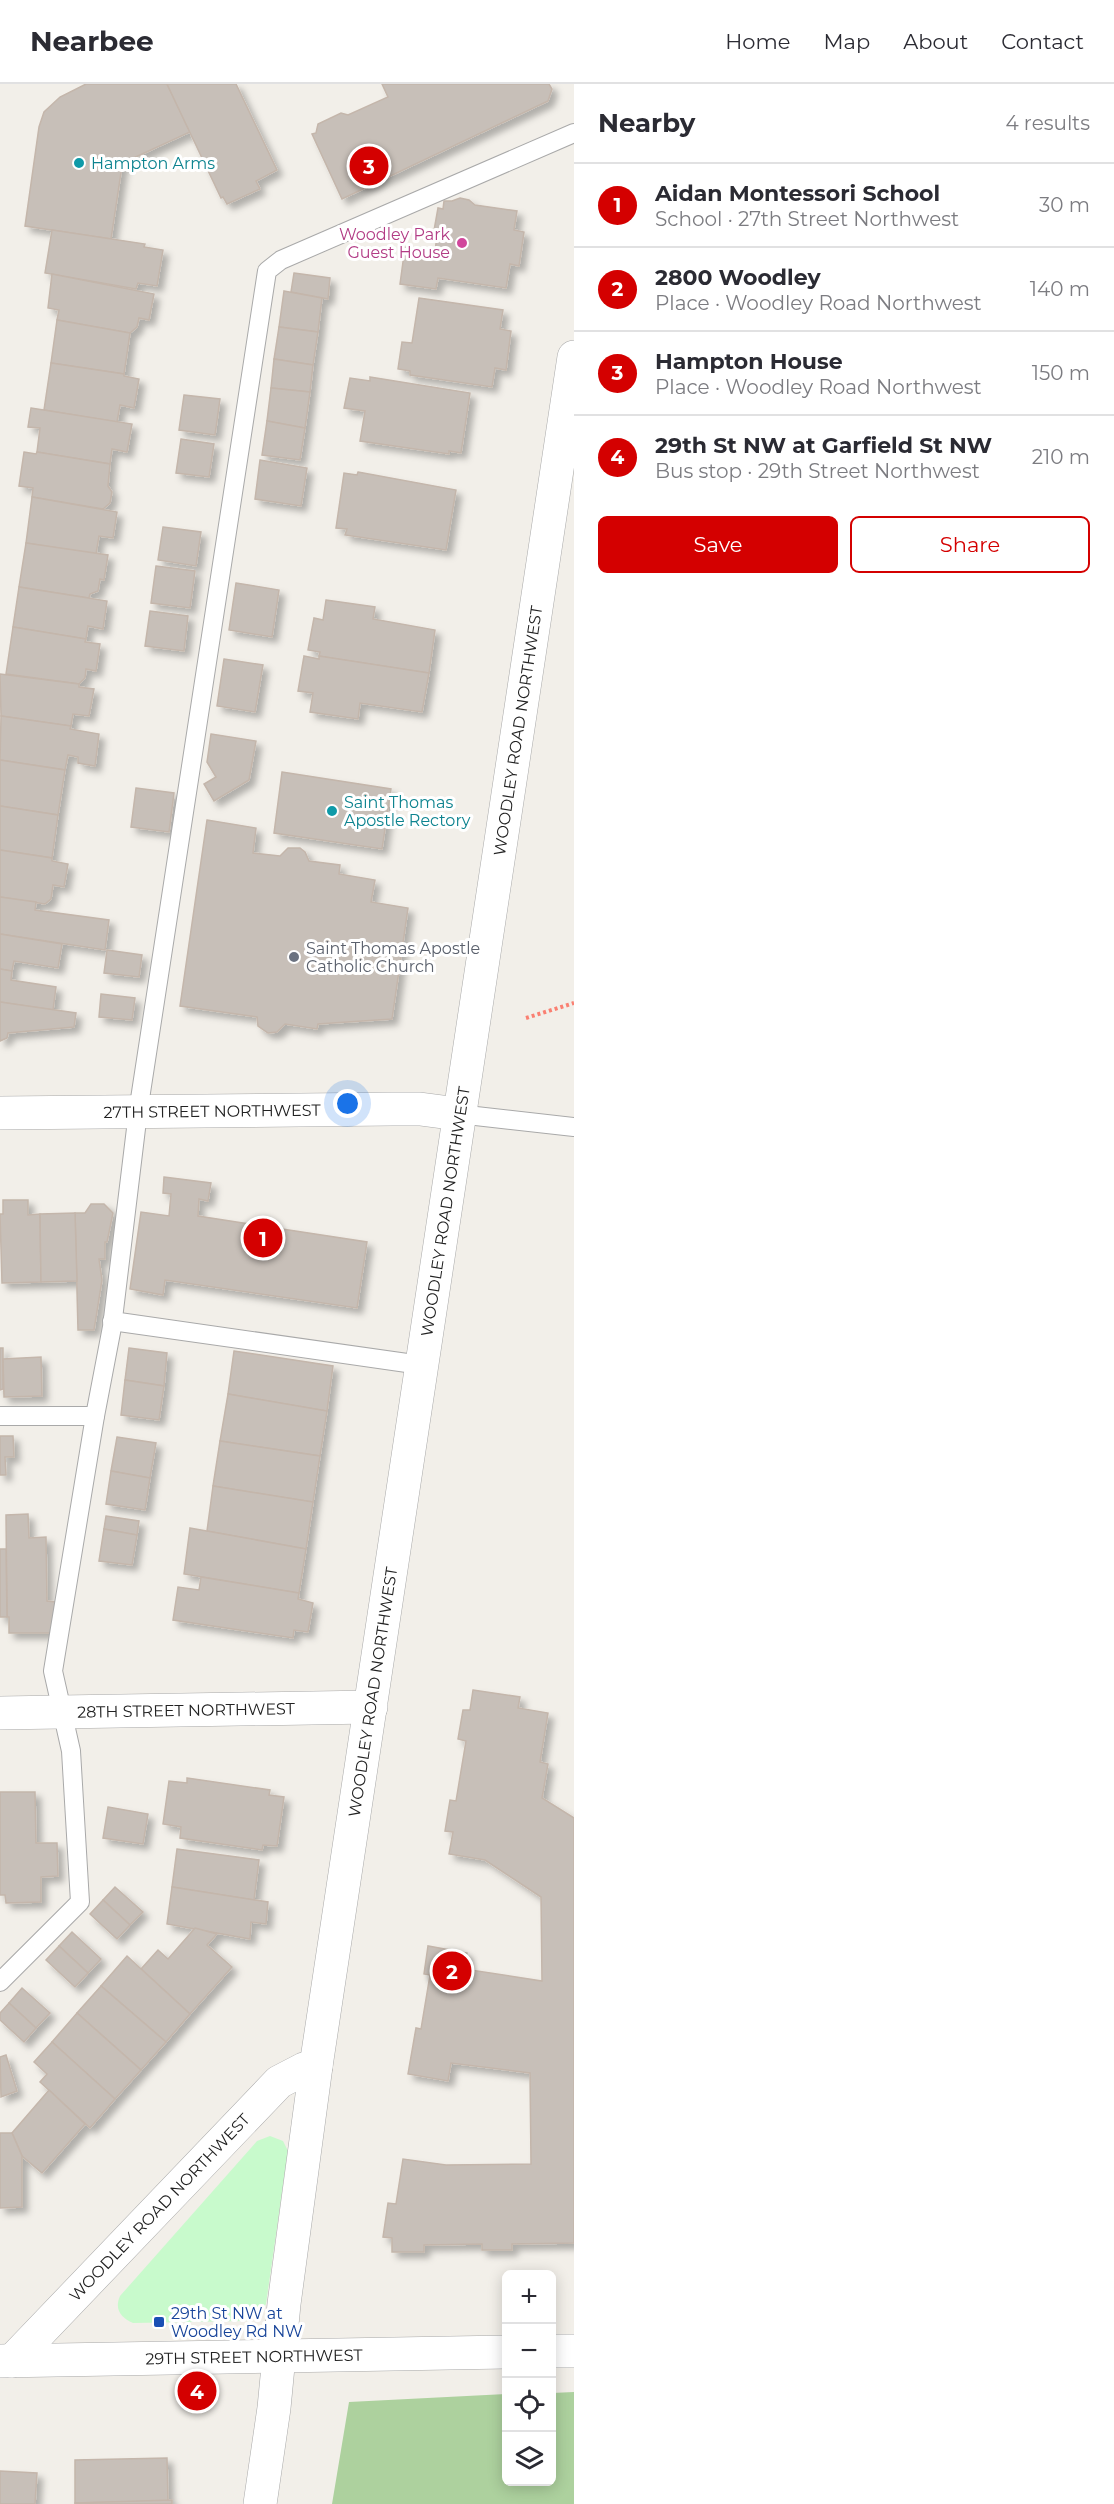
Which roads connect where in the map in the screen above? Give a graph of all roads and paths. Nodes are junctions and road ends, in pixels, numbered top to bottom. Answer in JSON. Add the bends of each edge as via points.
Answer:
{"nodes":[{"id":1,"x":574,"y":133,"type":"edge"},
{"id":2,"x":574,"y":357,"type":"edge"},
{"id":3,"x":574,"y":1003,"type":"edge"},
{"id":4,"x":526,"y":1018,"type":"dead end"},
{"id":5,"x":138,"y":1112,"type":"junction"},
{"id":6,"x":0,"y":1113,"type":"edge"},
{"id":7,"x":458,"y":1114,"type":"junction"},
{"id":8,"x":574,"y":1127,"type":"edge"},
{"id":9,"x":112,"y":1321,"type":"junction"},
{"id":10,"x":421,"y":1365,"type":"junction"},
{"id":11,"x":0,"y":1416,"type":"edge"},
{"id":12,"x":95,"y":1416,"type":"junction"},
{"id":13,"x":371,"y":1707,"type":"junction"},
{"id":14,"x":63,"y":1712,"type":"junction"},
{"id":15,"x":0,"y":1713,"type":"edge"},
{"id":16,"x":0,"y":1982,"type":"edge"},
{"id":17,"x":316,"y":2066,"type":"junction"},
{"id":18,"x":556,"y":2351,"type":"edge"},
{"id":19,"x":574,"y":2351,"type":"edge"},
{"id":20,"x":502,"y":2352,"type":"edge"},
{"id":21,"x":279,"y":2355,"type":"junction"},
{"id":22,"x":6,"y":2361,"type":"edge"},
{"id":23,"x":260,"y":2504,"type":"edge"}],
"edges":[{"from":1,"to":5,"type":"lane","via":[[281,260],[267,271]]},
{"from":2,"to":7,"type":"street","name":"WOODLEY ROAD NORTHWEST"},
{"from":3,"to":4,"type":"path"},
{"from":5,"to":6,"type":"street","name":"27TH STREET NORTHWEST"},
{"from":5,"to":7,"type":"street","name":"27TH STREET NORTHWEST","via":[[420,1109]]},
{"from":5,"to":9,"type":"lane"},
{"from":7,"to":8,"type":"lane"},
{"from":7,"to":10,"type":"street","name":"WOODLEY ROAD NORTHWEST"},
{"from":9,"to":10,"type":"lane"},
{"from":9,"to":12,"type":"lane"},
{"from":10,"to":13,"type":"street","name":"WOODLEY ROAD NORTHWEST"},
{"from":11,"to":12,"type":"lane"},
{"from":12,"to":14,"type":"lane","via":[[53,1671]]},
{"from":13,"to":14,"type":"street","name":"28TH STREET NORTHWEST"},
{"from":13,"to":17,"type":"street","name":"WOODLEY ROAD NORTHWEST"},
{"from":14,"to":15,"type":"street","name":"28TH STREET NORTHWEST"},
{"from":14,"to":16,"type":"lane","via":[[71,1751],[80,1902]]},
{"from":17,"to":21,"type":"street","name":"WOODLEY ROAD NORTHWEST"},
{"from":17,"to":22,"type":"street","name":"WOODLEY ROAD NORTHWEST","via":[[279,2082]]},
{"from":18,"to":19,"type":"street"},
{"from":20,"to":21,"type":"street","name":"29TH STREET NORTHWEST"},
{"from":21,"to":22,"type":"street","name":"29TH STREET NORTHWEST"},
{"from":21,"to":23,"type":"street","name":"WOODLEY ROAD NORTHWEST"}]}
